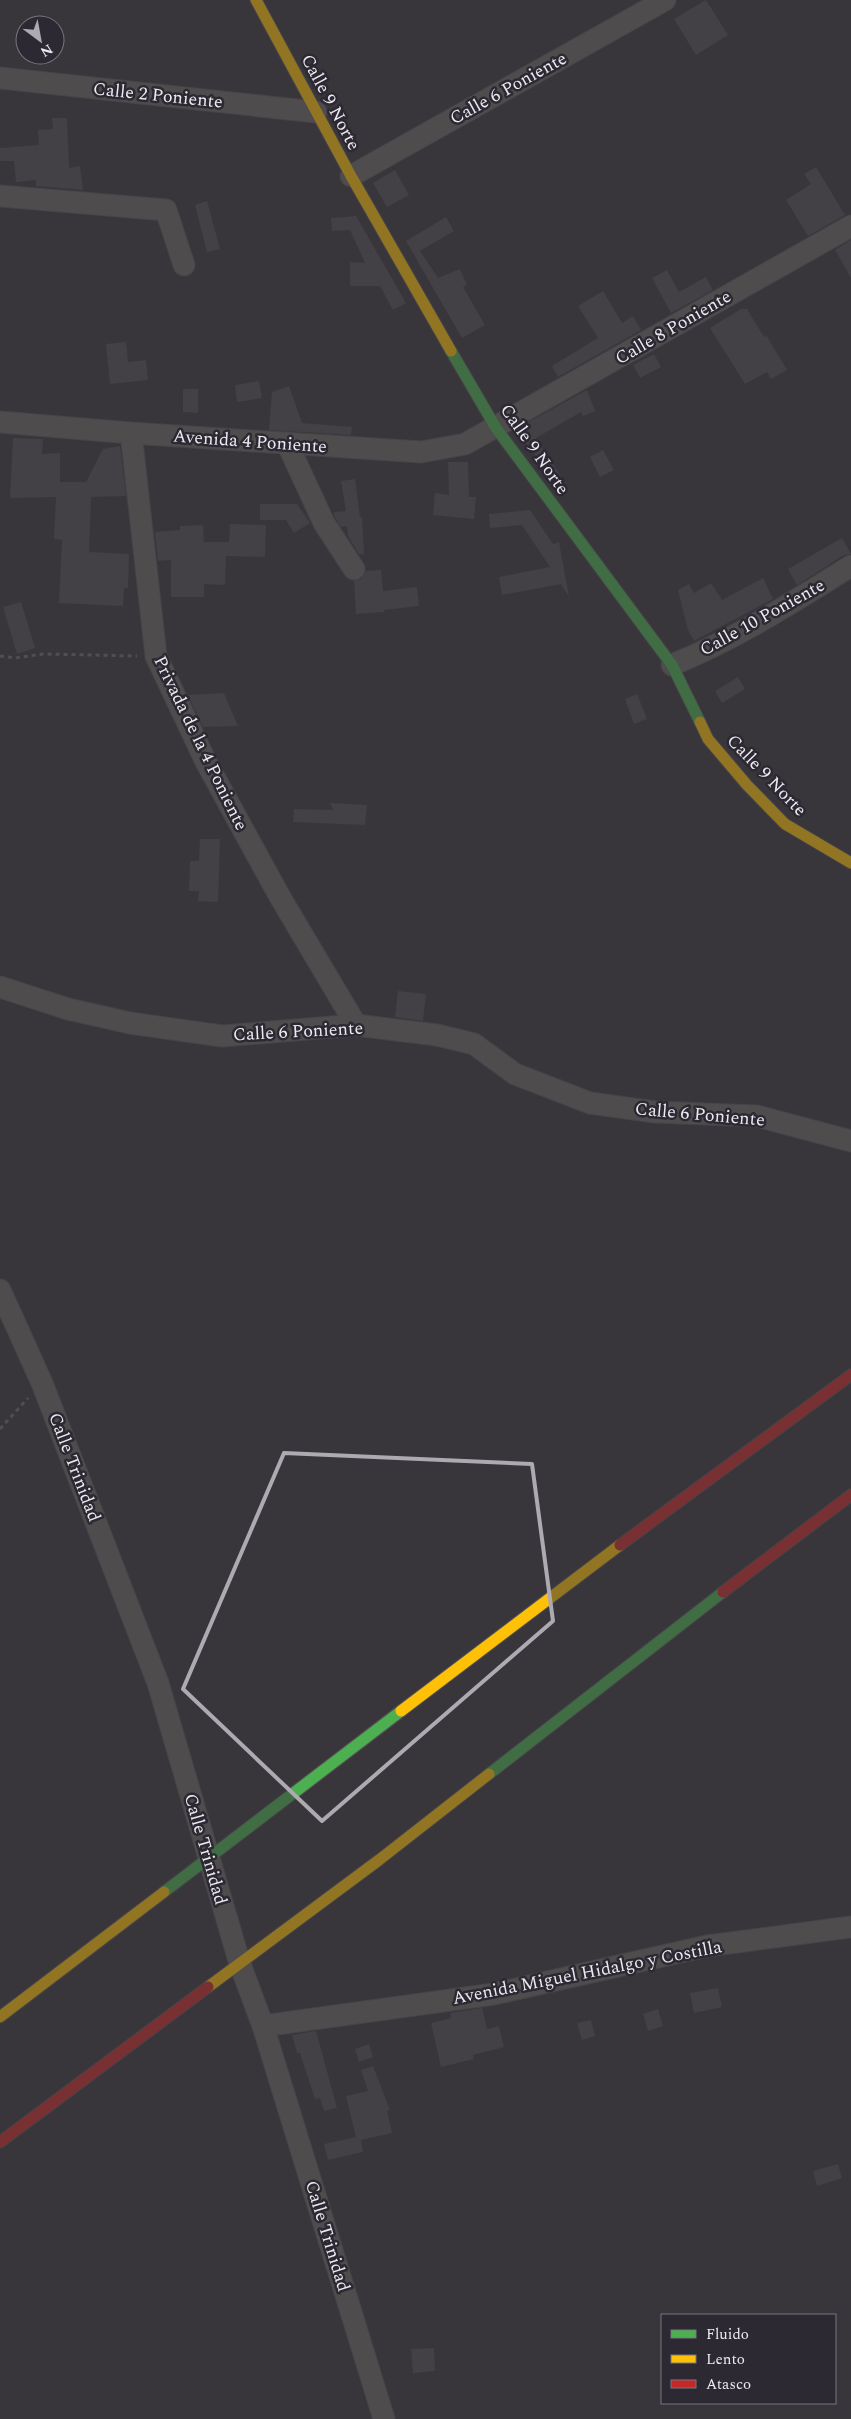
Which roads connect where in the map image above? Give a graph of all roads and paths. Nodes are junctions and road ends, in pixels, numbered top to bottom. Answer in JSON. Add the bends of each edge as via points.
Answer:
{"nodes":[{"id":1,"x":256,"y":0,"type":"edge"},
{"id":2,"x":665,"y":0,"type":"edge"},
{"id":3,"x":0,"y":78,"type":"edge"},
{"id":4,"x":316,"y":112,"type":"junction"},
{"id":5,"x":351,"y":176,"type":"junction"},
{"id":6,"x":0,"y":196,"type":"edge"},
{"id":7,"x":851,"y":226,"type":"edge"},
{"id":8,"x":184,"y":265,"type":"dead end"},
{"id":9,"x":0,"y":422,"type":"edge"},
{"id":10,"x":496,"y":428,"type":"junction"},
{"id":11,"x":131,"y":433,"type":"junction"},
{"id":12,"x":287,"y":443,"type":"junction"},
{"id":13,"x":851,"y":566,"type":"edge"},
{"id":14,"x":354,"y":569,"type":"dead end"},
{"id":15,"x":0,"y":656,"type":"edge"},
{"id":16,"x":156,"y":656,"type":"junction"},
{"id":17,"x":672,"y":665,"type":"junction"},
{"id":18,"x":851,"y":863,"type":"edge"},
{"id":19,"x":0,"y":987,"type":"edge"},
{"id":20,"x":356,"y":1025,"type":"junction"},
{"id":21,"x":851,"y":1141,"type":"edge"},
{"id":22,"x":0,"y":1290,"type":"edge"},
{"id":23,"x":851,"y":1375,"type":"edge"},
{"id":24,"x":42,"y":1383,"type":"junction"},
{"id":25,"x":0,"y":1429,"type":"edge"},
{"id":26,"x":851,"y":1495,"type":"edge"},
{"id":27,"x":208,"y":1860,"type":"junction"},
{"id":28,"x":851,"y":1927,"type":"edge"},
{"id":29,"x":240,"y":1964,"type":"junction"},
{"id":30,"x":0,"y":2016,"type":"edge"},
{"id":31,"x":263,"y":2026,"type":"junction"},
{"id":32,"x":0,"y":2142,"type":"edge"},
{"id":33,"x":384,"y":2419,"type":"edge"}],
"edges":[{"from":1,"to":4,"type":"main road","name":"Calle 9 Norte"},
{"from":2,"to":5,"type":"street","name":"Calle 6 Poniente"},
{"from":3,"to":4,"type":"street","name":"Calle 2 Poniente"},
{"from":4,"to":5,"type":"main road","name":"Calle 9 Norte"},
{"from":5,"to":10,"type":"main road","name":"Calle 9 Norte"},
{"from":6,"to":8,"type":"street","via":[[166,210]]},
{"from":7,"to":10,"type":"street","name":"Calle 8 Poniente"},
{"from":9,"to":11,"type":"street","name":"Avenida 4 Poniente"},
{"from":10,"to":12,"type":"street","name":"Avenida 4 Poniente","via":[[465,444],[421,452]]},
{"from":10,"to":17,"type":"main road","name":"Calle 9 Norte"},
{"from":11,"to":12,"type":"street","name":"Avenida 4 Poniente"},
{"from":11,"to":16,"type":"street","name":"Privada de la 4 Poniente"},
{"from":12,"to":14,"type":"street","via":[[324,523]]},
{"from":13,"to":17,"type":"street","name":"Calle 10 Poniente","via":[[770,616],[708,650]]},
{"from":15,"to":16,"type":"path"},
{"from":16,"to":20,"type":"street","name":"Privada de la 4 Poniente","via":[[206,762],[280,897]]},
{"from":17,"to":18,"type":"main road","name":"Calle 9 Norte","via":[[708,739],[747,785],[786,824]]},
{"from":19,"to":20,"type":"street","name":"Calle 6 Poniente","via":[[68,1009],[130,1023],[222,1036]]},
{"from":20,"to":21,"type":"street","name":"Calle 6 Poniente","via":[[437,1035],[474,1044],[515,1074],[590,1103],[655,1112],[757,1116]]},
{"from":22,"to":24,"type":"street","name":"Calle Trinidad"},
{"from":23,"to":27,"type":"main road","via":[[696,1487]]},
{"from":24,"to":25,"type":"path"},
{"from":24,"to":27,"type":"street","name":"Calle Trinidad","via":[[158,1683]]},
{"from":26,"to":29,"type":"main road","via":[[577,1704],[372,1866]]},
{"from":27,"to":29,"type":"street","name":"Calle Trinidad"},
{"from":27,"to":30,"type":"main road"},
{"from":28,"to":31,"type":"street","name":"Avenida Miguel Hidalgo y Costilla","via":[[707,1946],[494,1994]]},
{"from":29,"to":31,"type":"street","name":"Calle Trinidad"},
{"from":29,"to":32,"type":"main road"},
{"from":31,"to":33,"type":"street","name":"Calle Trinidad"}]}
